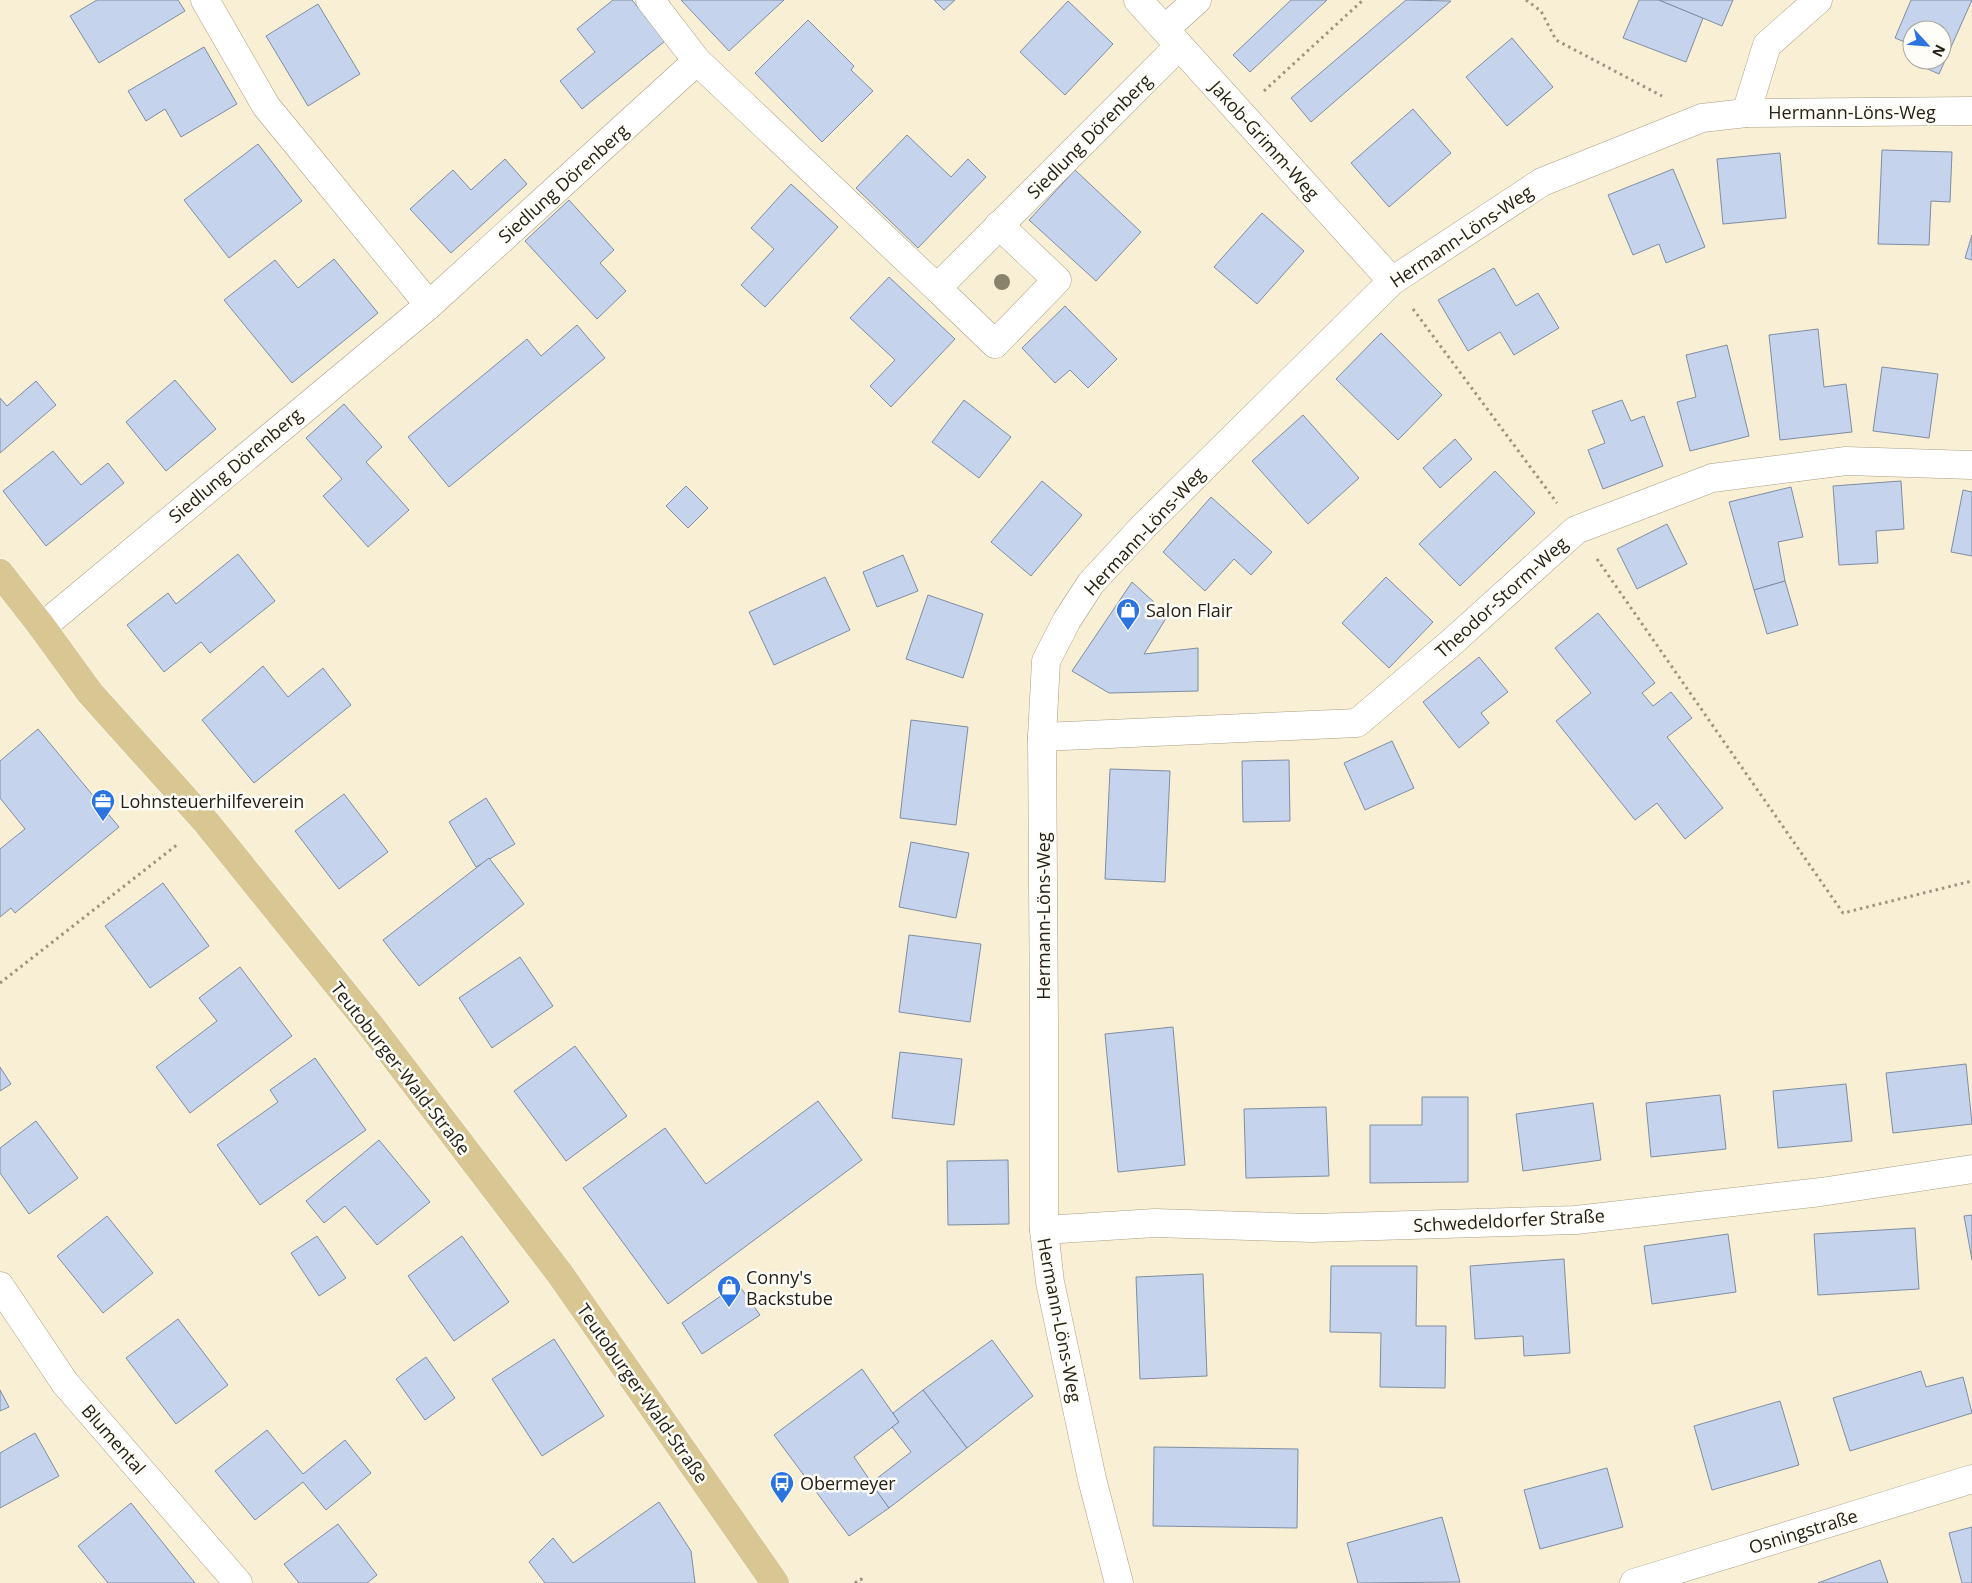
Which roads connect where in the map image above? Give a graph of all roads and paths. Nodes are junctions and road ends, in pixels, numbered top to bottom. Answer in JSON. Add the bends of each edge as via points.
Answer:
{"nodes":[{"id":1,"x":205,"y":0,"type":"edge"},
{"id":2,"x":650,"y":0,"type":"edge"},
{"id":3,"x":1138,"y":0,"type":"edge"},
{"id":4,"x":1197,"y":0,"type":"edge"},
{"id":5,"x":1364,"y":0,"type":"edge"},
{"id":6,"x":1526,"y":0,"type":"edge"},
{"id":7,"x":1818,"y":0,"type":"edge"},
{"id":8,"x":1172,"y":38,"type":"junction"},
{"id":9,"x":697,"y":61,"type":"junction"},
{"id":10,"x":1972,"y":111,"type":"edge"},
{"id":11,"x":1240,"y":112,"type":"junction"},
{"id":12,"x":1746,"y":113,"type":"junction"},
{"id":13,"x":1702,"y":118,"type":"junction"},
{"id":14,"x":999,"y":225,"type":"junction"},
{"id":15,"x":1392,"y":281,"type":"junction"},
{"id":16,"x":937,"y":288,"type":"junction"},
{"id":17,"x":428,"y":305,"type":"junction"},
{"id":18,"x":1972,"y":465,"type":"edge"},
{"id":19,"x":1576,"y":530,"type":"junction"},
{"id":20,"x":0,"y":573,"type":"edge"},
{"id":21,"x":42,"y":626,"type":"junction"},
{"id":22,"x":1042,"y":737,"type":"junction"},
{"id":23,"x":206,"y":822,"type":"junction"},
{"id":24,"x":1972,"y":881,"type":"edge"},
{"id":25,"x":0,"y":983,"type":"edge"},
{"id":26,"x":1972,"y":1169,"type":"edge"},
{"id":27,"x":1044,"y":1230,"type":"junction"},
{"id":28,"x":0,"y":1286,"type":"edge"},
{"id":29,"x":1972,"y":1479,"type":"edge"},
{"id":30,"x":238,"y":1583,"type":"edge"},
{"id":31,"x":775,"y":1583,"type":"edge"},
{"id":32,"x":855,"y":1583,"type":"edge"},
{"id":33,"x":864,"y":1583,"type":"edge"},
{"id":34,"x":1119,"y":1583,"type":"edge"},
{"id":35,"x":1634,"y":1583,"type":"edge"}],
"edges":[{"from":1,"to":17,"type":"street","via":[[266,106]]},
{"from":2,"to":9,"type":"street"},
{"from":3,"to":8,"type":"street","name":"Jakob-Grimm-Weg"},
{"from":4,"to":8,"type":"street","name":"Siedlung Dörenberg"},
{"from":5,"to":11,"type":"path"},
{"from":6,"to":13,"type":"path","via":[[1542,11],[1556,40]]},
{"from":7,"to":12,"type":"street","via":[[1767,45]]},
{"from":8,"to":11,"type":"street","name":"Jakob-Grimm-Weg"},
{"from":8,"to":14,"type":"street","name":"Siedlung Dörenberg"},
{"from":9,"to":16,"type":"street"},
{"from":9,"to":17,"type":"street","name":"Siedlung Dörenberg"},
{"from":10,"to":12,"type":"street","name":"Hermann-Löns-Weg"},
{"from":11,"to":15,"type":"street","name":"Jakob-Grimm-Weg"},
{"from":12,"to":13,"type":"street","name":"Hermann-Löns-Weg"},
{"from":13,"to":15,"type":"street","name":"Hermann-Löns-Weg","via":[[1542,182]]},
{"from":14,"to":16,"type":"street","name":"Siedlung Dörenberg"},
{"from":14,"to":16,"type":"street","via":[[1057,280],[995,344]]},
{"from":15,"to":19,"type":"path"},
{"from":15,"to":22,"type":"street","name":"Hermann-Löns-Weg","via":[[1091,582],[1046,661]]},
{"from":17,"to":21,"type":"street","name":"Siedlung Dörenberg"},
{"from":18,"to":19,"type":"street","name":"Theodor-Storm-Weg","via":[[1846,462],[1712,478]]},
{"from":19,"to":22,"type":"street","name":"Theodor-Storm-Weg","via":[[1357,723]]},
{"from":19,"to":24,"type":"path","via":[[1844,913]]},
{"from":20,"to":21,"type":"main road","name":"Teutoburger-Wald-Straße"},
{"from":21,"to":23,"type":"main road","name":"Teutoburger-Wald-Straße","via":[[90,692]]},
{"from":22,"to":27,"type":"street","name":"Hermann-Löns-Weg"},
{"from":23,"to":25,"type":"path"},
{"from":23,"to":31,"type":"main road","name":"Teutoburger-Wald-Straße","via":[[370,1025],[560,1274]]},
{"from":26,"to":27,"type":"street","name":"Schwedeldorfer Straße","via":[[1821,1192],[1576,1220],[1312,1228],[1155,1223]]},
{"from":27,"to":34,"type":"street","name":"Hermann-Löns-Weg","via":[[1050,1282],[1092,1479]]},
{"from":28,"to":30,"type":"street","name":"Blumental","via":[[65,1383]]},
{"from":29,"to":35,"type":"street","name":"Osningstraße"},
{"from":32,"to":33,"type":"path","via":[[861,1579]]}]}
